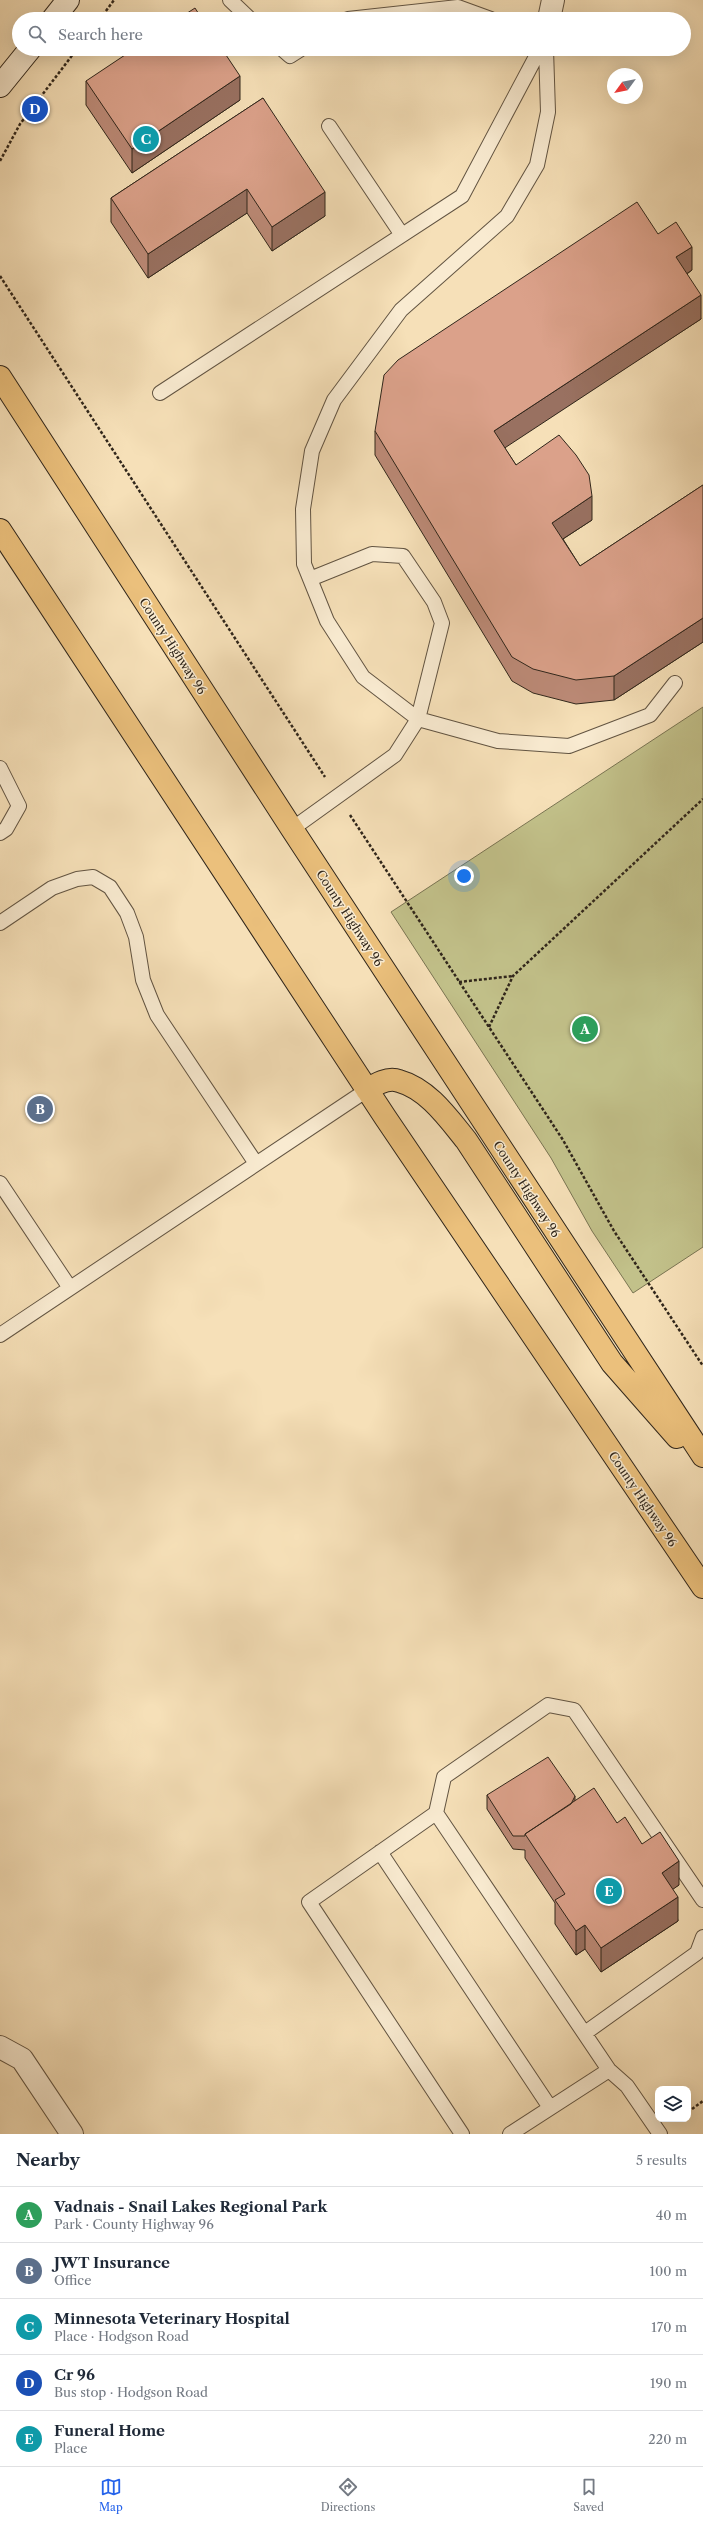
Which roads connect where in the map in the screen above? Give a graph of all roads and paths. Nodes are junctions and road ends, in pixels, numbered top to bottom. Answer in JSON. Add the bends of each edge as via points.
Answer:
{"nodes":[{"id":1,"x":68,"y":0,"type":"edge"},
{"id":2,"x":114,"y":0,"type":"edge"},
{"id":3,"x":230,"y":0,"type":"edge"},
{"id":4,"x":552,"y":0,"type":"edge"},
{"id":5,"x":59,"y":12,"type":"edge"},
{"id":6,"x":105,"y":12,"type":"edge"},
{"id":7,"x":243,"y":12,"type":"edge"},
{"id":8,"x":412,"y":12,"type":"edge"},
{"id":9,"x":472,"y":12,"type":"edge"},
{"id":10,"x":550,"y":12,"type":"edge"},
{"id":11,"x":24,"y":56,"type":"edge"},
{"id":12,"x":72,"y":56,"type":"edge"},
{"id":13,"x":536,"y":56,"type":"edge"},
{"id":14,"x":546,"y":56,"type":"edge"},
{"id":15,"x":0,"y":86,"type":"edge"},
{"id":16,"x":329,"y":126,"type":"dead end"},
{"id":17,"x":0,"y":161,"type":"edge"},
{"id":18,"x":402,"y":235,"type":"junction"},
{"id":19,"x":0,"y":276,"type":"edge"},
{"id":20,"x":0,"y":377,"type":"edge"},
{"id":21,"x":160,"y":393,"type":"dead end"},
{"id":22,"x":0,"y":530,"type":"edge"},
{"id":23,"x":310,"y":579,"type":"junction"},
{"id":24,"x":675,"y":683,"type":"dead end"},
{"id":25,"x":418,"y":719,"type":"junction"},
{"id":26,"x":0,"y":768,"type":"edge"},
{"id":27,"x":338,"y":797,"type":"junction"},
{"id":28,"x":703,"y":799,"type":"edge"},
{"id":29,"x":292,"y":829,"type":"junction"},
{"id":30,"x":0,"y":832,"type":"edge"},
{"id":31,"x":0,"y":923,"type":"edge"},
{"id":32,"x":513,"y":976,"type":"junction"},
{"id":33,"x":460,"y":982,"type":"junction"},
{"id":34,"x":489,"y":1027,"type":"junction"},
{"id":35,"x":367,"y":1090,"type":"junction"},
{"id":36,"x":255,"y":1162,"type":"junction"},
{"id":37,"x":0,"y":1183,"type":"edge"},
{"id":38,"x":70,"y":1288,"type":"junction"},
{"id":39,"x":0,"y":1335,"type":"edge"},
{"id":40,"x":703,"y":1366,"type":"edge"},
{"id":41,"x":703,"y":1456,"type":"edge"},
{"id":42,"x":703,"y":1466,"type":"edge"},
{"id":43,"x":703,"y":1586,"type":"edge"},
{"id":44,"x":436,"y":1813,"type":"junction"},
{"id":45,"x":380,"y":1852,"type":"junction"},
{"id":46,"x":703,"y":1900,"type":"edge"},
{"id":47,"x":703,"y":1937,"type":"edge"},
{"id":48,"x":585,"y":2033,"type":"junction"},
{"id":49,"x":0,"y":2047,"type":"edge"},
{"id":50,"x":609,"y":2070,"type":"junction"},
{"id":51,"x":703,"y":2102,"type":"edge"},
{"id":52,"x":550,"y":2106,"type":"junction"},
{"id":53,"x":691,"y":2110,"type":"edge"},
{"id":54,"x":72,"y":2134,"type":"edge"},
{"id":55,"x":462,"y":2134,"type":"edge"},
{"id":56,"x":510,"y":2134,"type":"edge"},
{"id":57,"x":660,"y":2134,"type":"edge"}],
"edges":[{"from":1,"to":5,"type":"street"},
{"from":2,"to":6,"type":"path"},
{"from":3,"to":7,"type":"lane"},
{"from":4,"to":10,"type":"street"},
{"from":8,"to":9,"type":"lane","via":[[458,7]]},
{"from":11,"to":15,"type":"street"},
{"from":12,"to":17,"type":"path","via":[[20,124]]},
{"from":13,"to":18,"type":"lane","via":[[462,196]]},
{"from":14,"to":23,"type":"lane","via":[[548,112],[537,165],[507,216],[401,310],[334,400],[312,451],[303,509],[304,564]]},
{"from":16,"to":18,"type":"lane"},
{"from":18,"to":21,"type":"lane"},
{"from":19,"to":27,"type":"path"},
{"from":20,"to":29,"type":"main road","name":"County Highway 96"},
{"from":22,"to":35,"type":"main road","name":"County Highway 96"},
{"from":23,"to":25,"type":"lane","via":[[327,621],[363,677]]},
{"from":23,"to":25,"type":"lane","via":[[372,554],[403,556],[434,602],[442,623]]},
{"from":24,"to":25,"type":"lane","via":[[650,715],[569,746],[498,741]]},
{"from":25,"to":27,"type":"lane","via":[[395,754]]},
{"from":26,"to":30,"type":"lane","via":[[19,806],[6,829]]},
{"from":27,"to":29,"type":"lane"},
{"from":27,"to":33,"type":"path"},
{"from":28,"to":32,"type":"path"},
{"from":29,"to":41,"type":"main road","name":"County Highway 96"},
{"from":31,"to":36,"type":"lane","via":[[52,888],[77,879],[92,877],[110,887],[127,913],[136,937],[143,980],[157,1015]]},
{"from":32,"to":33,"type":"path"},
{"from":32,"to":34,"type":"path"},
{"from":33,"to":34,"type":"path"},
{"from":34,"to":40,"type":"path","via":[[563,1140],[614,1231]]},
{"from":35,"to":36,"type":"lane"},
{"from":35,"to":42,"type":"main road","via":[[381,1082],[398,1080],[420,1092],[444,1112],[466,1140],[612,1363]]},
{"from":35,"to":43,"type":"main road","name":"County Highway 96"},
{"from":36,"to":38,"type":"lane"},
{"from":37,"to":38,"type":"lane"},
{"from":38,"to":39,"type":"lane"},
{"from":44,"to":45,"type":"lane"},
{"from":44,"to":46,"type":"lane","via":[[444,1777],[548,1705],[574,1710]]},
{"from":44,"to":48,"type":"lane"},
{"from":45,"to":52,"type":"lane"},
{"from":45,"to":55,"type":"lane","via":[[309,1902]]},
{"from":47,"to":48,"type":"lane","via":[[697,1954]]},
{"from":48,"to":50,"type":"lane"},
{"from":49,"to":54,"type":"street","via":[[22,2059]]},
{"from":50,"to":52,"type":"lane"},
{"from":50,"to":57,"type":"lane","via":[[627,2086]]},
{"from":51,"to":53,"type":"path"},
{"from":52,"to":56,"type":"lane"}]}
